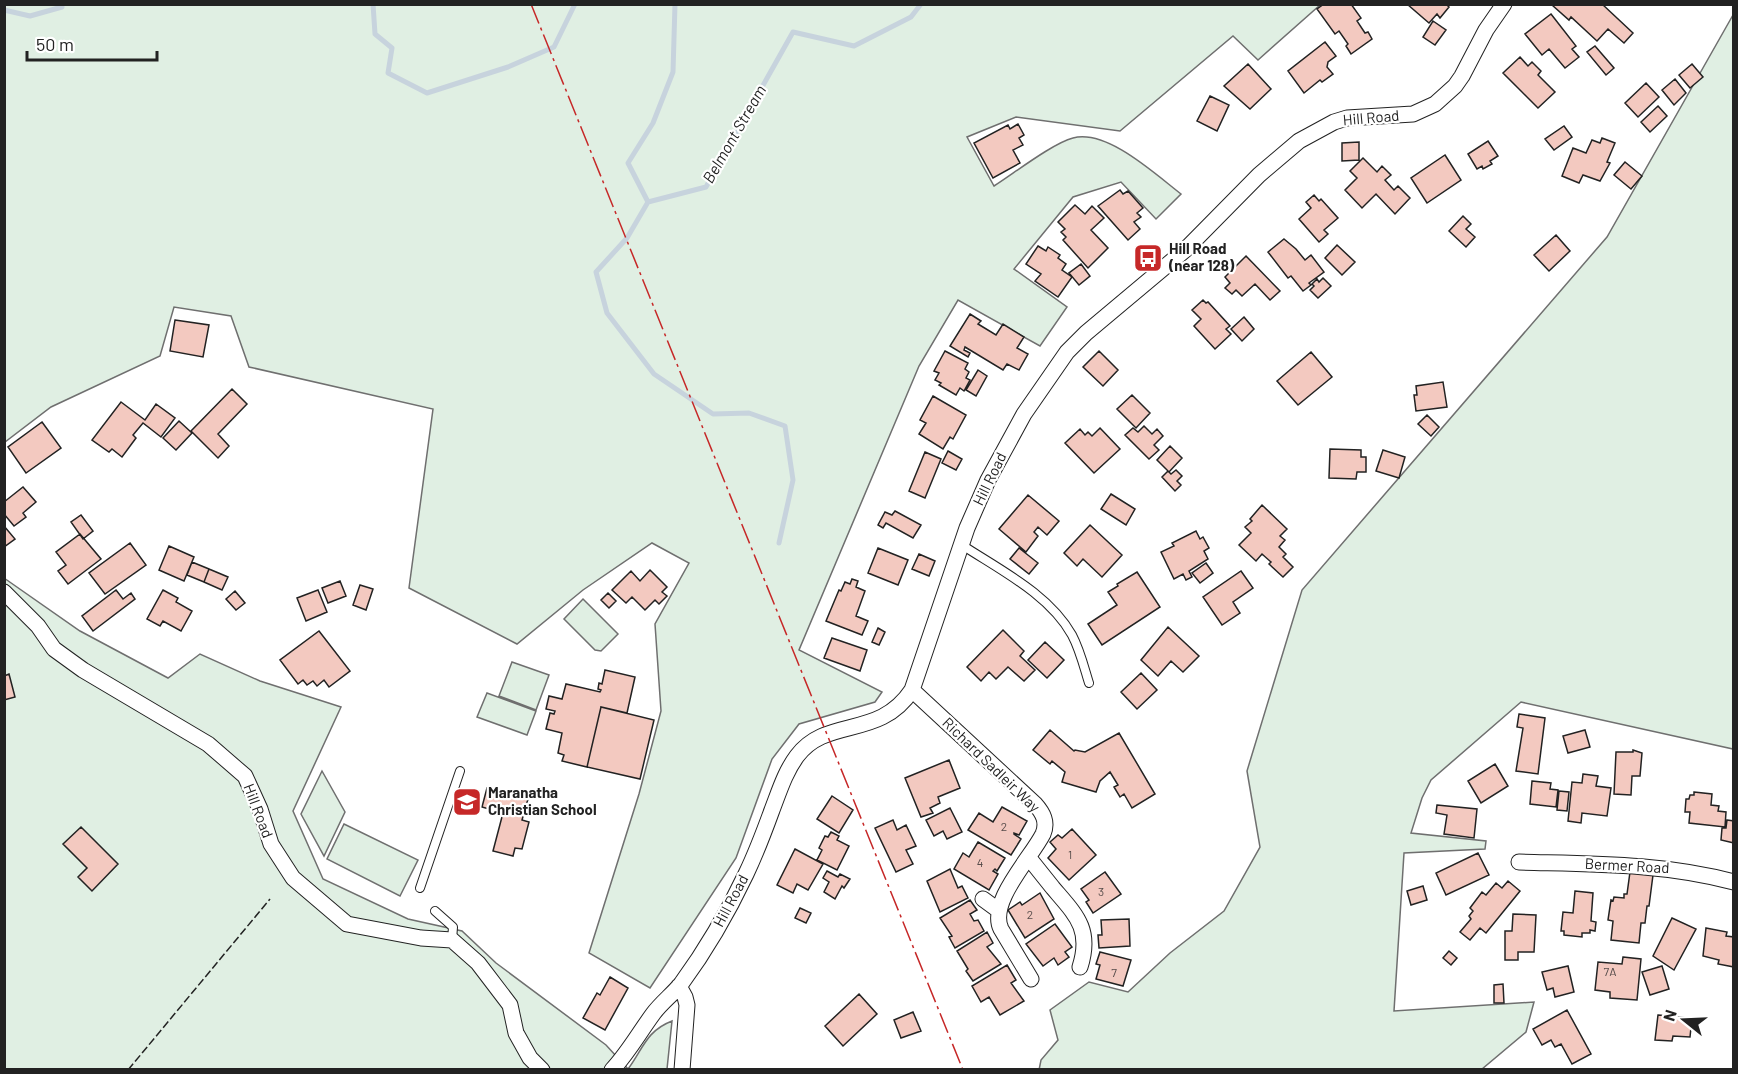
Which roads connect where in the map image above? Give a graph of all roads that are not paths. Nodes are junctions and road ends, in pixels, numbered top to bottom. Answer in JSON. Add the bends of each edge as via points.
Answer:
{"nodes":[{"id":1,"x":1504,"y":4,"type":"edge"},
{"id":2,"x":962,"y":545,"type":"junction"},
{"id":3,"x":4,"y":592,"type":"edge"},
{"id":4,"x":1089,"y":683,"type":"dead end"},
{"id":5,"x":912,"y":690,"type":"junction"},
{"id":6,"x":460,"y":771,"type":"dead end"},
{"id":7,"x":1029,"y":858,"type":"junction"},
{"id":8,"x":1519,"y":862,"type":"dead end"},
{"id":9,"x":1734,"y":882,"type":"edge"},
{"id":10,"x":420,"y":888,"type":"dead end"},
{"id":11,"x":982,"y":899,"type":"dead end"},
{"id":12,"x":998,"y":910,"type":"junction"},
{"id":13,"x":435,"y":911,"type":"dead end"},
{"id":14,"x":452,"y":940,"type":"junction"},
{"id":15,"x":1080,"y":967,"type":"dead end"},
{"id":16,"x":1031,"y":979,"type":"dead end"},
{"id":17,"x":679,"y":986,"type":"junction"},
{"id":18,"x":542,"y":1070,"type":"edge"},
{"id":19,"x":612,"y":1070,"type":"edge"},
{"id":20,"x":682,"y":1070,"type":"edge"}],
"edges":[{"from":1,"to":2,"type":"street","name":"Hill Road","via":[[1462,76],[1435,104],[1406,115],[1347,118],[1299,141],[1259,175],[1185,250],[1086,333],[1052,372],[1016,429],[988,480]]},
{"from":2,"to":4,"type":"lane","via":[[1053,609],[1079,649]]},
{"from":2,"to":5,"type":"street","name":"Hill Road"},
{"from":3,"to":14,"type":"street","name":"Hill Road","via":[[38,626],[54,649],[208,744],[245,776],[271,844],[293,878],[347,924]]},
{"from":5,"to":7,"type":"street","name":"Richard Sadleir Way","via":[[1039,808],[1045,830]]},
{"from":5,"to":17,"type":"street","name":"Hill Road","via":[[885,717],[821,737],[796,757],[733,901]]},
{"from":6,"to":10,"type":"lane"},
{"from":7,"to":12,"type":"street","name":"Richard Sadleir Way"},
{"from":7,"to":15,"type":"street","via":[[1081,924],[1085,942]]},
{"from":8,"to":9,"type":"street","name":"Bermer Road","via":[[1677,869]]},
{"from":11,"to":12,"type":"street"},
{"from":12,"to":16,"type":"street","via":[[1001,929]]},
{"from":13,"to":14,"type":"lane","via":[[453,927]]},
{"from":14,"to":18,"type":"street","via":[[478,963],[510,1005],[516,1033]]},
{"from":17,"to":19,"type":"street","name":"Hill Road"},
{"from":17,"to":20,"type":"street","via":[[687,1005]]}]}
